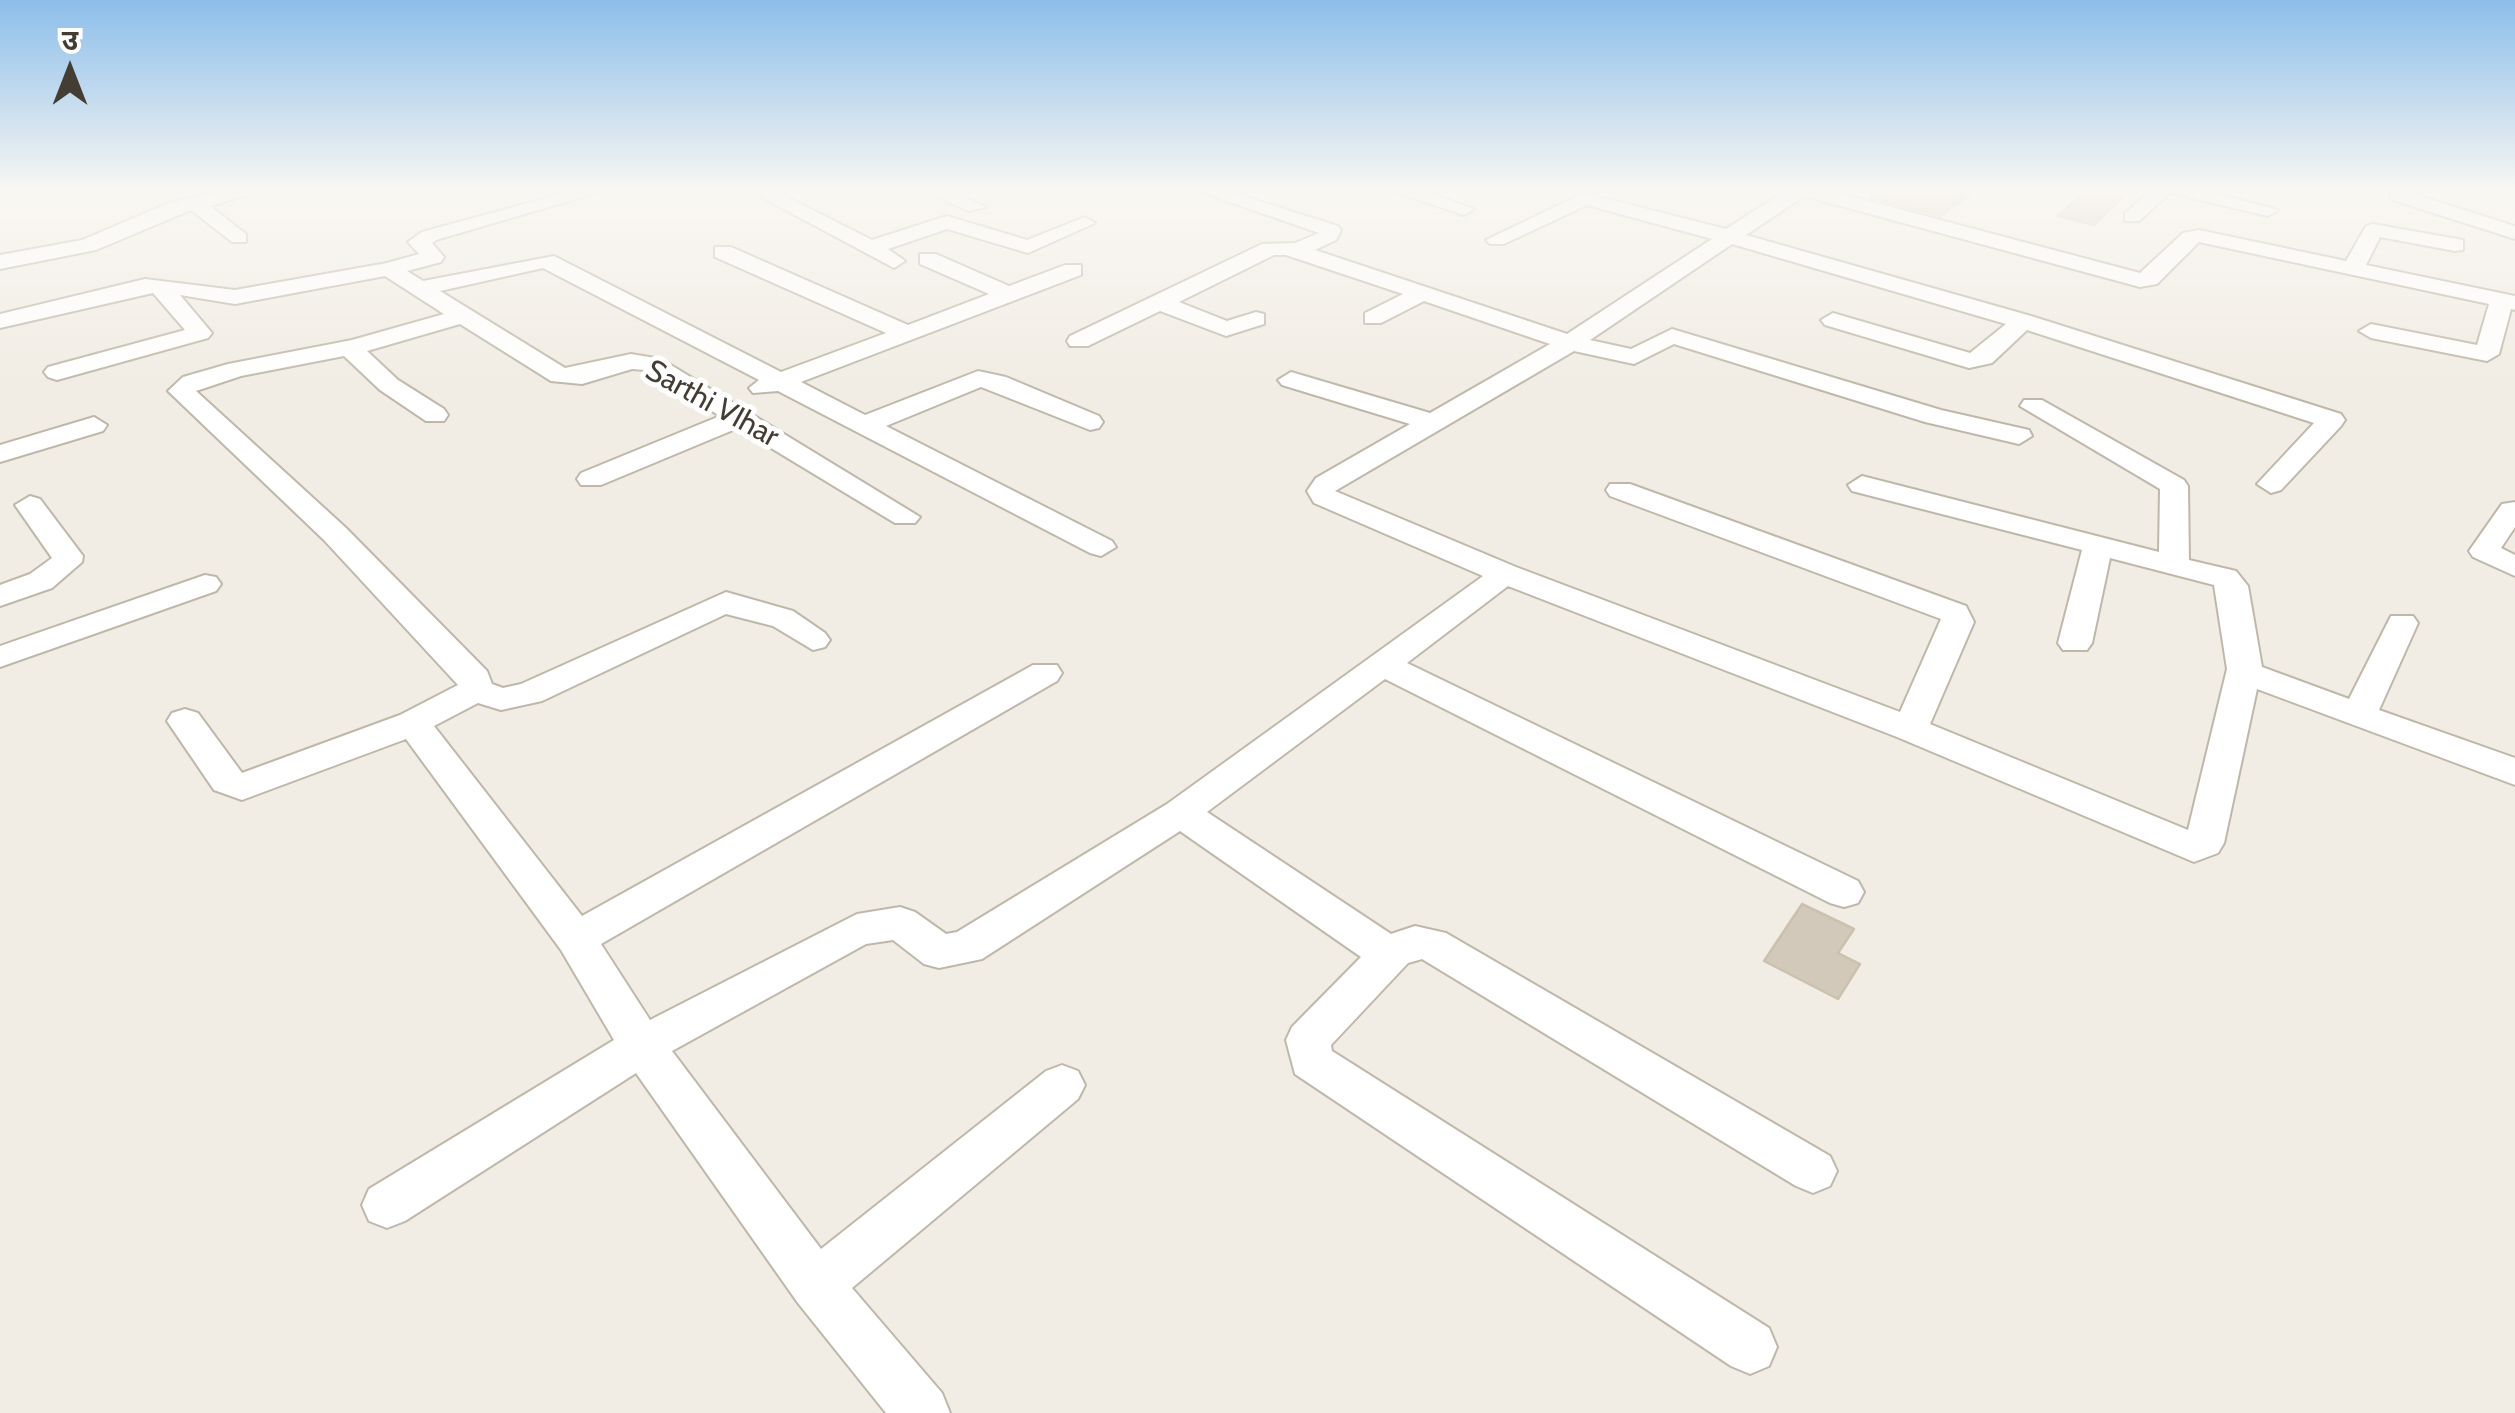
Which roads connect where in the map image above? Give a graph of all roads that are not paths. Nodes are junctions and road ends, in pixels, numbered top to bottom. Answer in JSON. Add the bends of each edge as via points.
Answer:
{"nodes":[{"id":1,"x":26,"y":257,"type":"edge"},
{"id":2,"x":433,"y":257,"type":"edge"},
{"id":3,"x":734,"y":257,"type":"edge"},
{"id":4,"x":887,"y":257,"type":"edge"},
{"id":5,"x":1255,"y":257,"type":"edge"},
{"id":6,"x":1318,"y":257,"type":"edge"},
{"id":7,"x":1697,"y":257,"type":"edge"},
{"id":8,"x":1801,"y":257,"type":"edge"},
{"id":9,"x":2054,"y":257,"type":"edge"},
{"id":10,"x":2174,"y":257,"type":"edge"},
{"id":11,"x":2299,"y":257,"type":"edge"},
{"id":12,"x":2359,"y":257,"type":"edge"},
{"id":13,"x":928,"y":259,"type":"dead end"},
{"id":14,"x":894,"y":261,"type":"dead end"},
{"id":15,"x":0,"y":262,"type":"edge"},
{"id":16,"x":2353,"y":268,"type":"junction"},
{"id":17,"x":388,"y":269,"type":"junction"},
{"id":18,"x":1073,"y":270,"type":"dead end"},
{"id":19,"x":159,"y":286,"type":"junction"},
{"id":20,"x":421,"y":288,"type":"junction"},
{"id":21,"x":1423,"y":293,"type":"junction"},
{"id":22,"x":1008,"y":294,"type":"junction"},
{"id":23,"x":2508,"y":301,"type":"edge"},
{"id":24,"x":1159,"y":302,"type":"junction"},
{"id":25,"x":462,"y":316,"type":"junction"},
{"id":26,"x":1374,"y":318,"type":"dead end"},
{"id":27,"x":1256,"y":319,"type":"dead end"},
{"id":28,"x":1833,"y":320,"type":"dead end"},
{"id":29,"x":2023,"y":321,"type":"junction"},
{"id":30,"x":0,"y":322,"type":"edge"},
{"id":31,"x":2371,"y":331,"type":"dead end"},
{"id":32,"x":906,"y":332,"type":"junction"},
{"id":33,"x":1079,"y":341,"type":"dead end"},
{"id":34,"x":1570,"y":343,"type":"junction"},
{"id":35,"x":349,"y":348,"type":"junction"},
{"id":36,"x":57,"y":372,"type":"dead end"},
{"id":37,"x":1290,"y":380,"type":"dead end"},
{"id":38,"x":776,"y":383,"type":"junction"},
{"id":39,"x":2033,"y":406,"type":"dead end"},
{"id":40,"x":730,"y":411,"type":"junction"},
{"id":41,"x":435,"y":414,"type":"dead end"},
{"id":42,"x":1090,"y":422,"type":"dead end"},
{"id":43,"x":1434,"y":423,"type":"junction"},
{"id":44,"x":94,"y":425,"type":"dead end"},
{"id":45,"x":862,"y":426,"type":"junction"},
{"id":46,"x":2019,"y":436,"type":"dead end"},
{"id":47,"x":0,"y":454,"type":"edge"},
{"id":48,"x":591,"y":478,"type":"dead end"},
{"id":49,"x":2271,"y":484,"type":"dead end"},
{"id":50,"x":1862,"y":485,"type":"dead end"},
{"id":51,"x":1620,"y":490,"type":"dead end"},
{"id":52,"x":30,"y":505,"type":"dead end"},
{"id":53,"x":2512,"y":510,"type":"dead end"},
{"id":54,"x":906,"y":518,"type":"dead end"},
{"id":55,"x":2098,"y":546,"type":"junction"},
{"id":56,"x":1100,"y":547,"type":"dead end"},
{"id":57,"x":2174,"y":564,"type":"junction"},
{"id":58,"x":2515,"y":568,"type":"edge"},
{"id":59,"x":1505,"y":574,"type":"junction"},
{"id":60,"x":205,"y":584,"type":"dead end"},
{"id":61,"x":0,"y":596,"type":"edge"},
{"id":62,"x":2402,"y":623,"type":"dead end"},
{"id":63,"x":813,"y":640,"type":"dead end"},
{"id":64,"x":2075,"y":644,"type":"dead end"},
{"id":65,"x":0,"y":657,"type":"edge"},
{"id":66,"x":1382,"y":664,"type":"junction"},
{"id":67,"x":2244,"y":669,"type":"junction"},
{"id":68,"x":1046,"y":674,"type":"dead end"},
{"id":69,"x":475,"y":690,"type":"junction"},
{"id":70,"x":2359,"y":715,"type":"junction"},
{"id":71,"x":185,"y":720,"type":"dead end"},
{"id":72,"x":413,"y":723,"type":"junction"},
{"id":73,"x":1910,"y":729,"type":"junction"},
{"id":74,"x":2515,"y":772,"type":"edge"},
{"id":75,"x":1180,"y":813,"type":"junction"},
{"id":76,"x":1844,"y":892,"type":"dead end"},
{"id":77,"x":576,"y":940,"type":"junction"},
{"id":78,"x":1394,"y":950,"type":"junction"},
{"id":79,"x":642,"y":1046,"type":"junction"},
{"id":80,"x":1062,"y":1085,"type":"dead end"},
{"id":81,"x":1813,"y":1172,"type":"dead end"},
{"id":82,"x":388,"y":1205,"type":"dead end"},
{"id":83,"x":816,"y":1285,"type":"junction"},
{"id":84,"x":1750,"y":1346,"type":"dead end"},
{"id":85,"x":922,"y":1413,"type":"edge"}],
"edges":[{"from":1,"to":15,"type":"street"},
{"from":2,"to":17,"type":"street"},
{"from":3,"to":32,"type":"street"},
{"from":4,"to":14,"type":"street"},
{"from":5,"to":24,"type":"street"},
{"from":6,"to":21,"type":"street"},
{"from":7,"to":34,"type":"street"},
{"from":8,"to":29,"type":"street"},
{"from":9,"to":10,"type":"street","via":[[2140,280]]},
{"from":11,"to":16,"type":"street"},
{"from":12,"to":16,"type":"street"},
{"from":13,"to":22,"type":"street"},
{"from":16,"to":23,"type":"street"},
{"from":17,"to":19,"type":"street","via":[[235,297]]},
{"from":17,"to":20,"type":"street","name":"Sarthi VIhar"},
{"from":18,"to":22,"type":"street"},
{"from":19,"to":30,"type":"street"},
{"from":19,"to":36,"type":"street","via":[[200,333]]},
{"from":20,"to":25,"type":"street","name":"Sarthi VIhar"},
{"from":20,"to":38,"type":"street","via":[[546,261]]},
{"from":21,"to":26,"type":"street"},
{"from":21,"to":34,"type":"street"},
{"from":22,"to":32,"type":"street"},
{"from":23,"to":31,"type":"street","via":[[2487,354]]},
{"from":24,"to":27,"type":"street","via":[[1226,329]]},
{"from":24,"to":33,"type":"street"},
{"from":25,"to":35,"type":"street"},
{"from":25,"to":40,"type":"street","name":"Sarthi VIhar","via":[[560,376],[644,362]]},
{"from":28,"to":29,"type":"street","via":[[1968,360],[1983,358]]},
{"from":29,"to":49,"type":"street","via":[[2332,420]]},
{"from":32,"to":38,"type":"street"},
{"from":34,"to":43,"type":"street"},
{"from":34,"to":46,"type":"street","via":[[1631,358],[1672,336]]},
{"from":35,"to":41,"type":"street"},
{"from":35,"to":69,"type":"street","via":[[249,366],[181,391],[335,534],[475,679]]},
{"from":37,"to":43,"type":"street"},
{"from":38,"to":40,"type":"street"},
{"from":38,"to":45,"type":"street"},
{"from":39,"to":57,"type":"street","via":[[2174,486]]},
{"from":40,"to":48,"type":"street"},
{"from":40,"to":54,"type":"street","name":"Sarthi VIhar"},
{"from":42,"to":45,"type":"street","via":[[978,379]]},
{"from":43,"to":59,"type":"street","via":[[1321,491],[1335,503]]},
{"from":44,"to":47,"type":"street"},
{"from":45,"to":56,"type":"street"},
{"from":50,"to":55,"type":"street"},
{"from":51,"to":73,"type":"street","via":[[1955,614],[1958,622]]},
{"from":52,"to":61,"type":"street","via":[[67,562],[41,582]]},
{"from":53,"to":58,"type":"street","via":[[2484,551]]},
{"from":55,"to":57,"type":"street"},
{"from":55,"to":64,"type":"street"},
{"from":57,"to":67,"type":"street","via":[[2231,583]]},
{"from":59,"to":66,"type":"street"},
{"from":59,"to":73,"type":"street"},
{"from":60,"to":65,"type":"street"},
{"from":62,"to":70,"type":"street"},
{"from":63,"to":69,"type":"street","via":[[778,616],[726,602],[530,694],[501,699]]},
{"from":66,"to":75,"type":"street"},
{"from":66,"to":76,"type":"street"},
{"from":67,"to":70,"type":"street"},
{"from":67,"to":73,"type":"street","via":[[2204,844],[2197,848]]},
{"from":68,"to":77,"type":"street"},
{"from":69,"to":72,"type":"street"},
{"from":70,"to":74,"type":"street"},
{"from":71,"to":72,"type":"street","via":[[227,781],[242,787]]},
{"from":72,"to":77,"type":"street"},
{"from":75,"to":78,"type":"street","via":[[1378,947]]},
{"from":75,"to":79,"type":"street","via":[[967,948],[939,952],[900,923],[869,925]]},
{"from":77,"to":79,"type":"street"},
{"from":78,"to":81,"type":"street","via":[[1432,944]]},
{"from":78,"to":84,"type":"street","via":[[1308,1040],[1311,1061]]},
{"from":79,"to":82,"type":"street"},
{"from":79,"to":83,"type":"street"},
{"from":80,"to":83,"type":"street"},
{"from":83,"to":85,"type":"street"}]}
